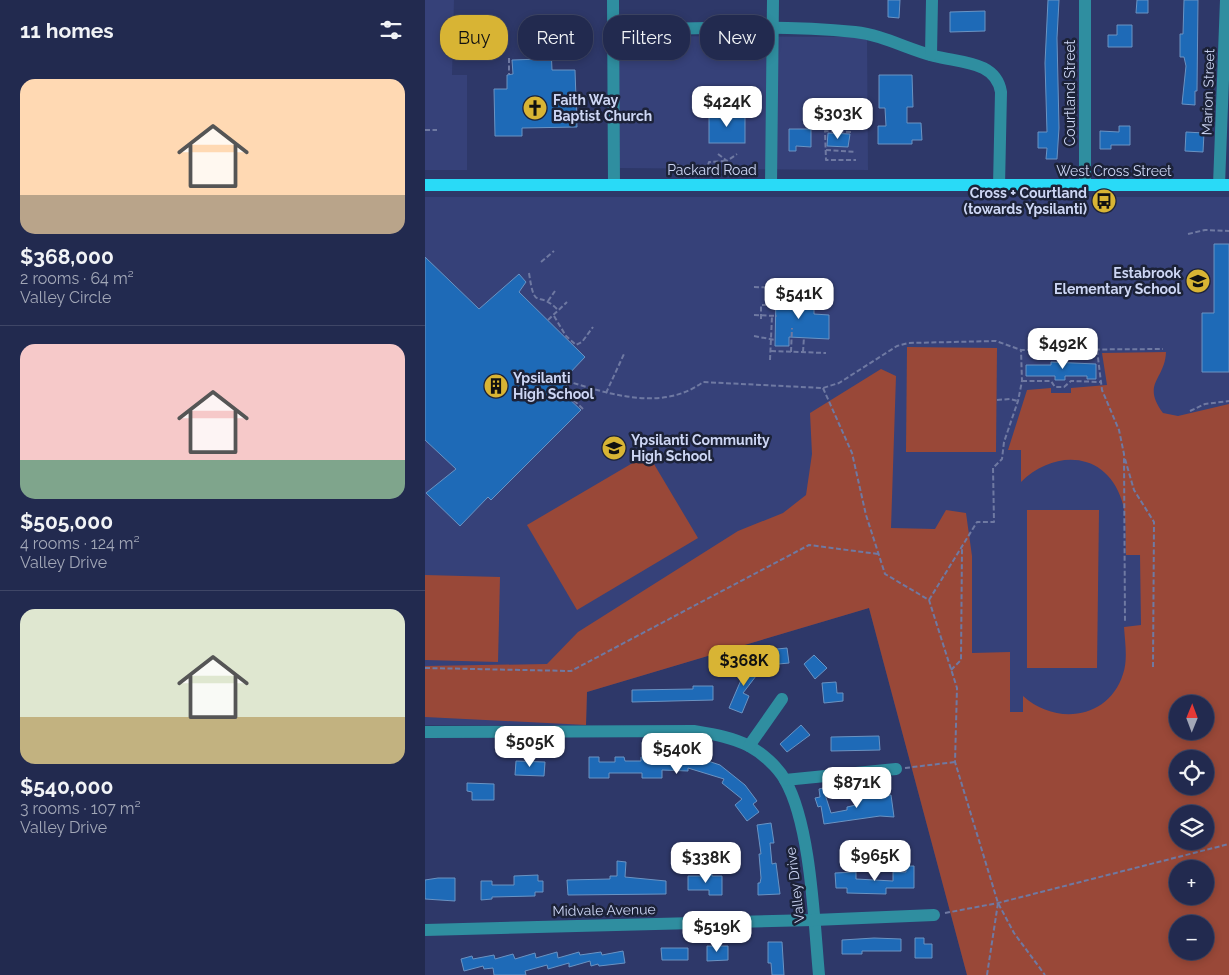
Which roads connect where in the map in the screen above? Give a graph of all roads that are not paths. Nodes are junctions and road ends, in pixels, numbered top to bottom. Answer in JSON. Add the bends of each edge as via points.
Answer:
{"nodes":[{"id":1,"x":613,"y":0,"type":"edge"},
{"id":2,"x":773,"y":0,"type":"edge"},
{"id":3,"x":932,"y":0,"type":"edge"},
{"id":4,"x":1085,"y":0,"type":"edge"},
{"id":5,"x":1226,"y":0,"type":"edge"},
{"id":6,"x":613,"y":15,"type":"edge"},
{"id":7,"x":773,"y":15,"type":"edge"},
{"id":8,"x":774,"y":29,"type":"edge"},
{"id":9,"x":931,"y":55,"type":"junction"},
{"id":10,"x":613,"y":60,"type":"edge"},
{"id":11,"x":773,"y":60,"type":"edge"},
{"id":12,"x":614,"y":184,"type":"junction"},
{"id":13,"x":425,"y":185,"type":"edge"},
{"id":14,"x":771,"y":185,"type":"junction"},
{"id":15,"x":1224,"y":185,"type":"edge"},
{"id":16,"x":999,"y":186,"type":"junction"},
{"id":17,"x":1085,"y":186,"type":"junction"},
{"id":18,"x":782,"y":699,"type":"dead end"},
{"id":19,"x":425,"y":732,"type":"edge"},
{"id":20,"x":749,"y":746,"type":"junction"},
{"id":21,"x":896,"y":769,"type":"road end"},
{"id":22,"x":785,"y":780,"type":"junction"},
{"id":23,"x":934,"y":915,"type":"road end"},
{"id":24,"x":814,"y":920,"type":"junction"},
{"id":25,"x":425,"y":930,"type":"edge"},
{"id":26,"x":819,"y":975,"type":"edge"}],
"edges":[{"from":1,"to":6,"type":"street"},
{"from":2,"to":7,"type":"street"},
{"from":3,"to":9,"type":"street"},
{"from":4,"to":17,"type":"street","name":"Courtland Street"},
{"from":5,"to":15,"type":"street","name":"Marion Street"},
{"from":8,"to":9,"type":"street","via":[[855,32],[877,36]]},
{"from":9,"to":16,"type":"street","via":[[989,70],[999,80]]},
{"from":10,"to":12,"type":"street"},
{"from":11,"to":14,"type":"street"},
{"from":12,"to":13,"type":"main road","name":"Packard Road"},
{"from":12,"to":14,"type":"main road","name":"Packard Road"},
{"from":14,"to":16,"type":"main road","name":"Packard Road"},
{"from":15,"to":17,"type":"main road","name":"West Cross Street"},
{"from":16,"to":17,"type":"main road","name":"West Cross Street"},
{"from":18,"to":20,"type":"street"},
{"from":19,"to":20,"type":"street","name":"Valley Drive","via":[[694,731]]},
{"from":20,"to":22,"type":"street","name":"Valley Drive","via":[[776,768]]},
{"from":21,"to":22,"type":"street"},
{"from":22,"to":24,"type":"street","name":"Valley Drive","via":[[803,832]]},
{"from":23,"to":24,"type":"street","name":"Midvale Avenue"},
{"from":24,"to":25,"type":"street","name":"Midvale Avenue"},
{"from":24,"to":26,"type":"street","name":"Valley Drive"}]}
